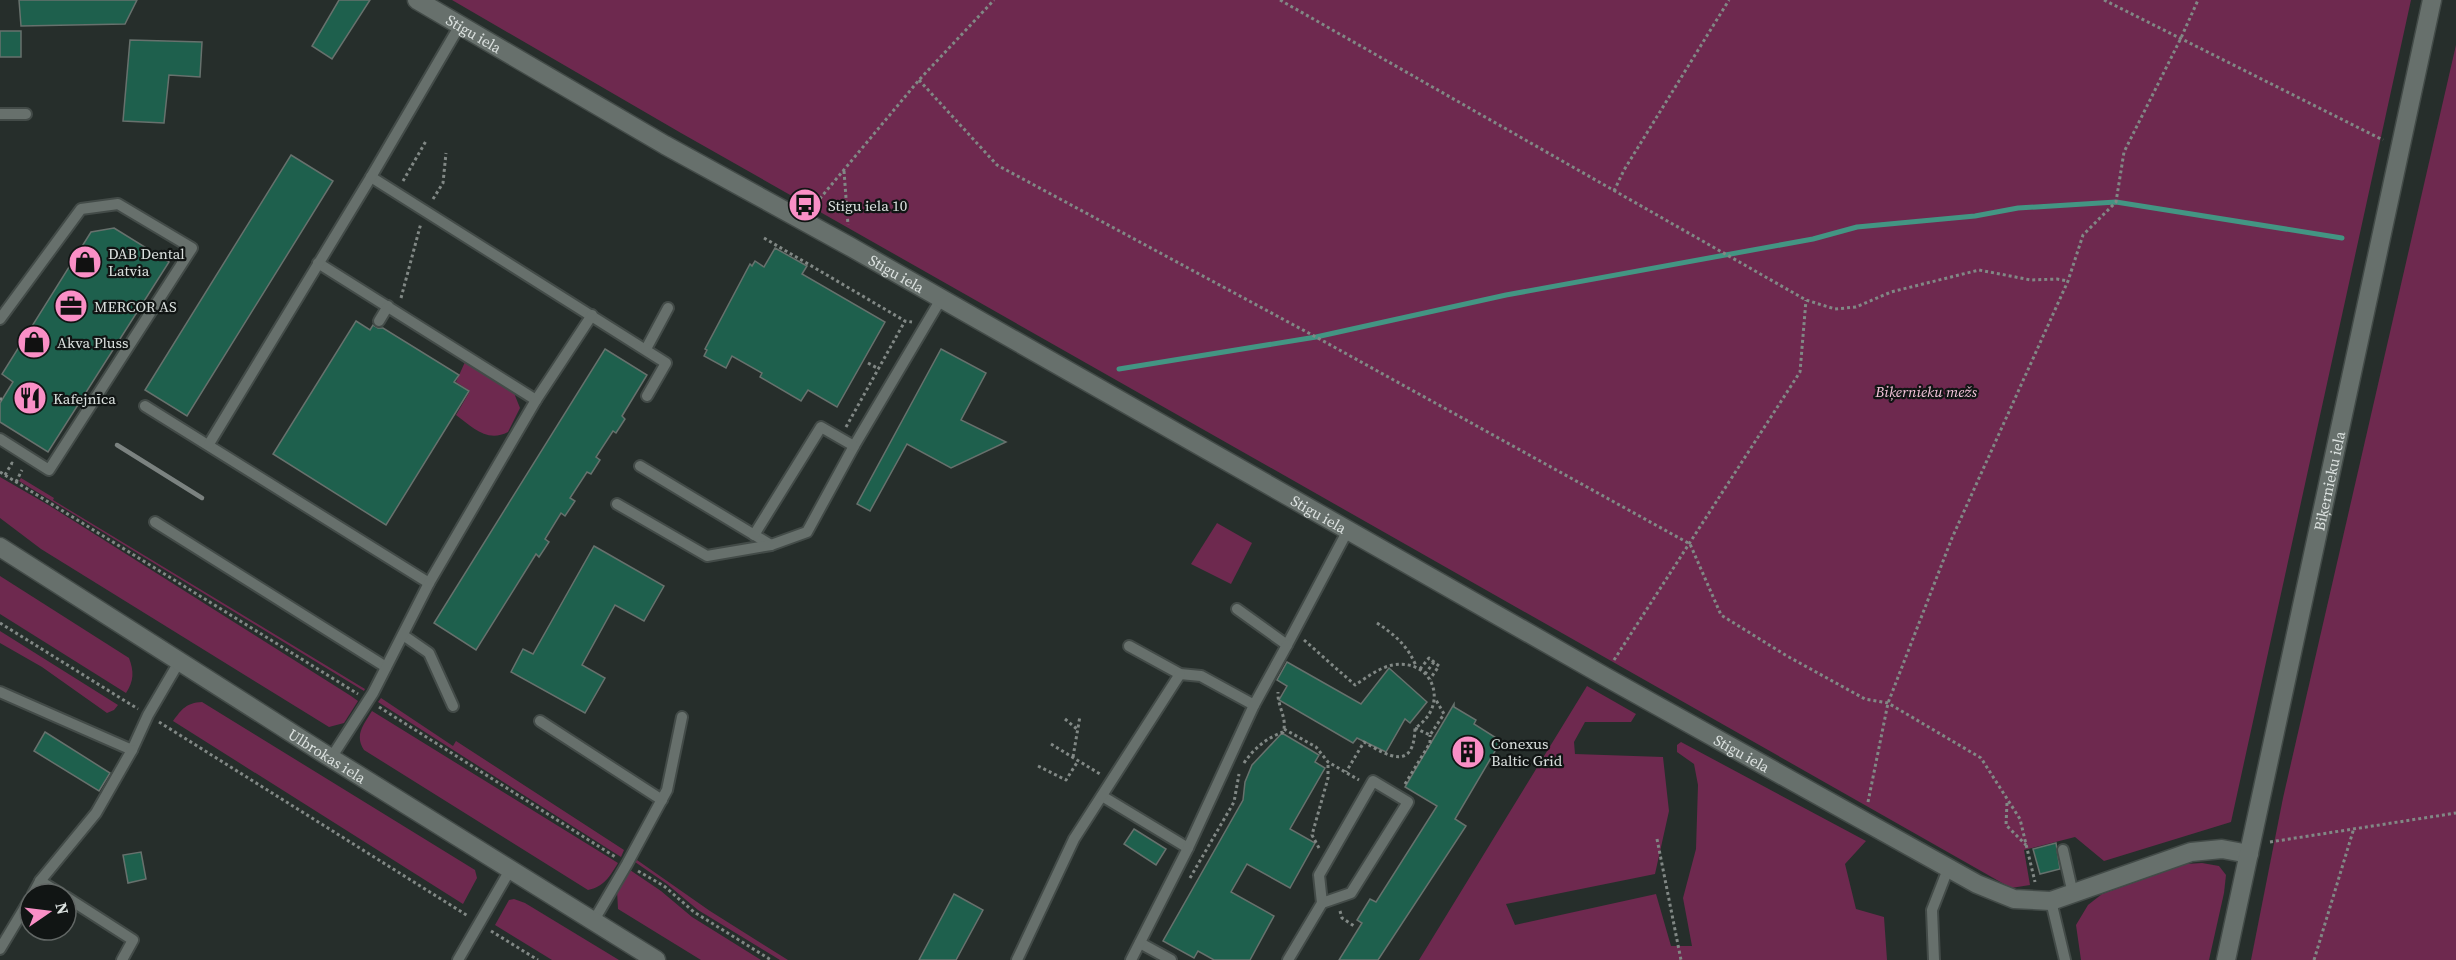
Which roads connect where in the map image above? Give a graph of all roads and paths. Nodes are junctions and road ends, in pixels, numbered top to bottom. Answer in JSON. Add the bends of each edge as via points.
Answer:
{"nodes":[{"id":1,"x":417,"y":0,"type":"edge"},
{"id":2,"x":994,"y":0,"type":"edge"},
{"id":3,"x":1280,"y":0,"type":"edge"},
{"id":4,"x":1729,"y":0,"type":"edge"},
{"id":5,"x":2104,"y":0,"type":"edge"},
{"id":6,"x":2198,"y":0,"type":"edge"},
{"id":7,"x":2432,"y":0,"type":"edge"},
{"id":8,"x":460,"y":25,"type":"junction"},
{"id":9,"x":2181,"y":38,"type":"junction"},
{"id":10,"x":919,"y":80,"type":"junction"},
{"id":11,"x":0,"y":114,"type":"edge"},
{"id":12,"x":26,"y":114,"type":"dead end"},
{"id":13,"x":426,"y":141,"type":"dead end"},
{"id":14,"x":2401,"y":149,"type":"junction"},
{"id":15,"x":446,"y":153,"type":"dead end"},
{"id":16,"x":844,"y":170,"type":"junction"},
{"id":17,"x":371,"y":177,"type":"junction"},
{"id":18,"x":1614,"y":191,"type":"junction"},
{"id":19,"x":396,"y":192,"type":"junction"},
{"id":20,"x":426,"y":211,"type":"junction"},
{"id":21,"x":801,"y":221,"type":"junction"},
{"id":22,"x":764,"y":238,"type":"dead end"},
{"id":23,"x":849,"y":246,"type":"junction"},
{"id":24,"x":318,"y":263,"type":"junction"},
{"id":25,"x":2068,"y":281,"type":"junction"},
{"id":26,"x":941,"y":299,"type":"junction"},
{"id":27,"x":1806,"y":300,"type":"junction"},
{"id":28,"x":668,"y":308,"type":"dead end"},
{"id":29,"x":393,"y":309,"type":"junction"},
{"id":30,"x":592,"y":315,"type":"junction"},
{"id":31,"x":0,"y":319,"type":"edge"},
{"id":32,"x":380,"y":321,"type":"dead end"},
{"id":33,"x":905,"y":321,"type":"junction"},
{"id":34,"x":925,"y":325,"type":"junction"},
{"id":35,"x":646,"y":349,"type":"junction"},
{"id":36,"x":868,"y":363,"type":"dead end"},
{"id":37,"x":879,"y":369,"type":"junction"},
{"id":38,"x":647,"y":396,"type":"dead end"},
{"id":39,"x":536,"y":400,"type":"junction"},
{"id":40,"x":145,"y":406,"type":"dead end"},
{"id":41,"x":840,"y":438,"type":"junction"},
{"id":42,"x":0,"y":439,"type":"edge"},
{"id":43,"x":209,"y":444,"type":"junction"},
{"id":44,"x":854,"y":446,"type":"junction"},
{"id":45,"x":640,"y":466,"type":"dead end"},
{"id":46,"x":0,"y":472,"type":"edge"},
{"id":47,"x":5,"y":476,"type":"junction"},
{"id":48,"x":16,"y":482,"type":"junction"},
{"id":49,"x":617,"y":504,"type":"dead end"},
{"id":50,"x":155,"y":522,"type":"dead end"},
{"id":51,"x":1348,"y":530,"type":"junction"},
{"id":52,"x":754,"y":535,"type":"junction"},
{"id":53,"x":1690,"y":544,"type":"junction"},
{"id":54,"x":771,"y":545,"type":"junction"},
{"id":55,"x":0,"y":547,"type":"edge"},
{"id":56,"x":429,"y":583,"type":"junction"},
{"id":57,"x":1237,"y":609,"type":"dead end"},
{"id":58,"x":0,"y":622,"type":"edge"},
{"id":59,"x":1377,"y":623,"type":"dead end"},
{"id":60,"x":1294,"y":631,"type":"junction"},
{"id":61,"x":403,"y":634,"type":"junction"},
{"id":62,"x":1287,"y":645,"type":"junction"},
{"id":63,"x":1129,"y":646,"type":"dead end"},
{"id":64,"x":179,"y":662,"type":"junction"},
{"id":65,"x":1434,"y":662,"type":"junction"},
{"id":66,"x":386,"y":667,"type":"junction"},
{"id":67,"x":1418,"y":668,"type":"junction"},
{"id":68,"x":1180,"y":674,"type":"junction"},
{"id":69,"x":1425,"y":674,"type":"junction"},
{"id":70,"x":1604,"y":676,"type":"junction"},
{"id":71,"x":1269,"y":678,"type":"junction"},
{"id":72,"x":1429,"y":679,"type":"junction"},
{"id":73,"x":0,"y":692,"type":"edge"},
{"id":74,"x":1435,"y":698,"type":"junction"},
{"id":75,"x":368,"y":700,"type":"junction"},
{"id":76,"x":1888,"y":704,"type":"junction"},
{"id":77,"x":1254,"y":705,"type":"junction"},
{"id":78,"x":453,"y":706,"type":"dead end"},
{"id":79,"x":148,"y":715,"type":"junction"},
{"id":80,"x":1080,"y":716,"type":"dead end"},
{"id":81,"x":682,"y":717,"type":"dead end"},
{"id":82,"x":1065,"y":719,"type":"dead end"},
{"id":83,"x":540,"y":721,"type":"dead end"},
{"id":84,"x":1415,"y":728,"type":"junction"},
{"id":85,"x":1284,"y":729,"type":"junction"},
{"id":86,"x":1078,"y":730,"type":"junction"},
{"id":87,"x":1430,"y":735,"type":"junction"},
{"id":88,"x":1051,"y":744,"type":"dead end"},
{"id":89,"x":132,"y":750,"type":"junction"},
{"id":90,"x":331,"y":758,"type":"junction"},
{"id":91,"x":1073,"y":758,"type":"junction"},
{"id":92,"x":1078,"y":761,"type":"junction"},
{"id":93,"x":1038,"y":766,"type":"dead end"},
{"id":94,"x":1346,"y":772,"type":"junction"},
{"id":95,"x":1111,"y":782,"type":"junction"},
{"id":96,"x":1370,"y":787,"type":"junction"},
{"id":97,"x":1102,"y":796,"type":"junction"},
{"id":98,"x":1398,"y":796,"type":"junction"},
{"id":99,"x":662,"y":800,"type":"junction"},
{"id":100,"x":2007,"y":801,"type":"junction"},
{"id":101,"x":2456,"y":813,"type":"edge"},
{"id":102,"x":1864,"y":821,"type":"junction"},
{"id":103,"x":2354,"y":828,"type":"junction"},
{"id":104,"x":1657,"y":839,"type":"dead end"},
{"id":105,"x":2270,"y":842,"type":"dead end"},
{"id":106,"x":2026,"y":845,"type":"junction"},
{"id":107,"x":1188,"y":848,"type":"junction"},
{"id":108,"x":2063,"y":850,"type":"dead end"},
{"id":109,"x":2249,"y":854,"type":"junction"},
{"id":110,"x":627,"y":864,"type":"junction"},
{"id":111,"x":1948,"y":869,"type":"junction"},
{"id":112,"x":510,"y":870,"type":"junction"},
{"id":113,"x":40,"y":881,"type":"edge"},
{"id":114,"x":1186,"y":885,"type":"dead end"},
{"id":115,"x":2073,"y":894,"type":"junction"},
{"id":116,"x":2051,"y":901,"type":"junction"},
{"id":117,"x":1322,"y":903,"type":"junction"},
{"id":118,"x":78,"y":905,"type":"edge"},
{"id":119,"x":18,"y":918,"type":"edge"},
{"id":120,"x":593,"y":922,"type":"junction"},
{"id":121,"x":478,"y":923,"type":"junction"},
{"id":122,"x":1140,"y":942,"type":"junction"},
{"id":123,"x":0,"y":949,"type":"edge"},
{"id":124,"x":461,"y":959,"type":"edge"},
{"id":125,"x":122,"y":960,"type":"edge"},
{"id":126,"x":538,"y":960,"type":"edge"},
{"id":127,"x":656,"y":960,"type":"edge"},
{"id":128,"x":771,"y":960,"type":"edge"},
{"id":129,"x":1017,"y":960,"type":"edge"},
{"id":130,"x":1131,"y":960,"type":"edge"},
{"id":131,"x":1171,"y":960,"type":"edge"},
{"id":132,"x":1288,"y":960,"type":"edge"},
{"id":133,"x":1682,"y":960,"type":"edge"},
{"id":134,"x":1934,"y":960,"type":"edge"},
{"id":135,"x":2064,"y":960,"type":"edge"},
{"id":136,"x":2226,"y":960,"type":"edge"},
{"id":137,"x":2314,"y":960,"type":"edge"}],
"edges":[{"from":1,"to":8,"type":"street","name":"Stigu iela"},
{"from":2,"to":10,"type":"path"},
{"from":3,"to":18,"type":"path"},
{"from":4,"to":18,"type":"path"},
{"from":5,"to":9,"type":"path"},
{"from":6,"to":9,"type":"path"},
{"from":7,"to":14,"type":"street","name":"Biķernieku iela"},
{"from":8,"to":17,"type":"lane"},
{"from":8,"to":21,"type":"street","name":"Stigu iela"},
{"from":9,"to":14,"type":"path"},
{"from":9,"to":25,"type":"path","via":[[2124,152],[2116,202],[2083,235]]},
{"from":10,"to":16,"type":"path"},
{"from":10,"to":53,"type":"path","via":[[997,165]]},
{"from":11,"to":12,"type":"lane"},
{"from":13,"to":19,"type":"path"},
{"from":14,"to":109,"type":"street","name":"Biķernieku iela"},
{"from":15,"to":20,"type":"path","via":[[443,183]]},
{"from":16,"to":21,"type":"path"},
{"from":16,"to":23,"type":"path"},
{"from":17,"to":19,"type":"lane"},
{"from":17,"to":24,"type":"lane"},
{"from":18,"to":27,"type":"path"},
{"from":19,"to":20,"type":"lane"},
{"from":20,"to":29,"type":"path"},
{"from":20,"to":30,"type":"lane"},
{"from":21,"to":23,"type":"street","name":"Stigu iela"},
{"from":22,"to":33,"type":"path"},
{"from":23,"to":26,"type":"street","name":"Stigu iela"},
{"from":24,"to":29,"type":"lane"},
{"from":24,"to":43,"type":"lane"},
{"from":25,"to":27,"type":"path","via":[[2031,280],[1979,270],[1892,292],[1856,307],[1835,309]]},
{"from":25,"to":76,"type":"path","via":[[1952,538]]},
{"from":26,"to":34,"type":"lane"},
{"from":26,"to":51,"type":"street","name":"Stigu iela"},
{"from":27,"to":53,"type":"path","via":[[1800,372]]},
{"from":28,"to":35,"type":"lane"},
{"from":29,"to":32,"type":"lane"},
{"from":29,"to":39,"type":"lane"},
{"from":30,"to":35,"type":"lane"},
{"from":30,"to":39,"type":"lane"},
{"from":31,"to":42,"type":"lane","via":[[81,209],[118,204],[192,248],[49,470]]},
{"from":33,"to":34,"type":"path"},
{"from":33,"to":37,"type":"path"},
{"from":34,"to":44,"type":"lane"},
{"from":35,"to":38,"type":"lane","via":[[666,363]]},
{"from":36,"to":37,"type":"path"},
{"from":37,"to":41,"type":"path"},
{"from":39,"to":56,"type":"lane"},
{"from":40,"to":43,"type":"lane"},
{"from":41,"to":44,"type":"lane"},
{"from":41,"to":52,"type":"lane","via":[[821,427]]},
{"from":43,"to":56,"type":"lane"},
{"from":44,"to":54,"type":"lane","via":[[807,532]]},
{"from":45,"to":52,"type":"lane"},
{"from":46,"to":47,"type":"path"},
{"from":47,"to":48,"type":"path"},
{"from":47,"to":48,"type":"path","via":[[12,463],[23,470]]},
{"from":48,"to":75,"type":"path"},
{"from":49,"to":54,"type":"lane","via":[[707,556]]},
{"from":50,"to":66,"type":"lane"},
{"from":51,"to":60,"type":"lane"},
{"from":51,"to":70,"type":"street","name":"Stigu iela"},
{"from":52,"to":54,"type":"lane"},
{"from":53,"to":70,"type":"path"},
{"from":53,"to":76,"type":"path","via":[[1721,615],[1865,699]]},
{"from":55,"to":64,"type":"street","name":"Ulbrokas iela"},
{"from":56,"to":61,"type":"lane"},
{"from":57,"to":62,"type":"lane"},
{"from":58,"to":79,"type":"path"},
{"from":59,"to":67,"type":"path","via":[[1402,643]]},
{"from":60,"to":62,"type":"lane"},
{"from":60,"to":67,"type":"path","via":[[1355,685],[1391,665]]},
{"from":61,"to":66,"type":"lane"},
{"from":61,"to":78,"type":"lane","via":[[429,653]]},
{"from":62,"to":71,"type":"lane"},
{"from":63,"to":68,"type":"lane"},
{"from":64,"to":79,"type":"lane"},
{"from":64,"to":90,"type":"street","name":"Ulbrokas iela"},
{"from":65,"to":67,"type":"path","via":[[1429,658]]},
{"from":65,"to":69,"type":"path"},
{"from":65,"to":72,"type":"path","via":[[1439,666]]},
{"from":66,"to":75,"type":"lane"},
{"from":67,"to":69,"type":"path"},
{"from":68,"to":77,"type":"lane","via":[[1201,676]]},
{"from":68,"to":95,"type":"lane"},
{"from":69,"to":72,"type":"path"},
{"from":70,"to":102,"type":"street","name":"Stigu iela"},
{"from":71,"to":77,"type":"lane"},
{"from":71,"to":85,"type":"path","via":[[1280,685],[1278,702]]},
{"from":72,"to":74,"type":"path"},
{"from":73,"to":89,"type":"lane"},
{"from":74,"to":84,"type":"path","via":[[1429,717]]},
{"from":74,"to":87,"type":"path","via":[[1444,714]]},
{"from":75,"to":90,"type":"lane"},
{"from":75,"to":110,"type":"path"},
{"from":76,"to":100,"type":"path","via":[[1981,758]]},
{"from":76,"to":102,"type":"path"},
{"from":77,"to":107,"type":"lane"},
{"from":79,"to":89,"type":"lane"},
{"from":79,"to":121,"type":"path"},
{"from":80,"to":86,"type":"path"},
{"from":81,"to":99,"type":"lane","via":[[668,790]]},
{"from":82,"to":86,"type":"path"},
{"from":83,"to":99,"type":"lane"},
{"from":84,"to":87,"type":"path"},
{"from":84,"to":94,"type":"path","via":[[1412,748],[1400,758],[1364,742]]},
{"from":85,"to":94,"type":"path","via":[[1316,747],[1328,762]]},
{"from":85,"to":114,"type":"path","via":[[1251,752],[1240,770],[1234,802]]},
{"from":86,"to":91,"type":"path"},
{"from":87,"to":98,"type":"path","via":[[1430,743]]},
{"from":88,"to":91,"type":"path"},
{"from":89,"to":113,"type":"lane","via":[[96,813]]},
{"from":90,"to":112,"type":"street","name":"Ulbrokas iela"},
{"from":91,"to":92,"type":"path"},
{"from":92,"to":93,"type":"path","via":[[1066,780]]},
{"from":92,"to":95,"type":"path"},
{"from":94,"to":96,"type":"path"},
{"from":95,"to":97,"type":"lane"},
{"from":96,"to":98,"type":"lane","via":[[1373,781]]},
{"from":96,"to":117,"type":"lane","via":[[1319,875]]},
{"from":97,"to":107,"type":"lane"},
{"from":97,"to":129,"type":"lane","via":[[1074,839]]},
{"from":98,"to":117,"type":"lane","via":[[1408,802],[1351,893]]},
{"from":99,"to":110,"type":"lane"},
{"from":100,"to":106,"type":"path","via":[[2020,819]]},
{"from":100,"to":106,"type":"path","via":[[2006,825]]},
{"from":101,"to":103,"type":"path"},
{"from":102,"to":111,"type":"street","name":"Stigu iela"},
{"from":103,"to":105,"type":"path"},
{"from":103,"to":137,"type":"path"},
{"from":104,"to":133,"type":"path"},
{"from":106,"to":116,"type":"path","via":[[2035,881]]},
{"from":107,"to":122,"type":"lane"},
{"from":108,"to":115,"type":"lane"},
{"from":109,"to":115,"type":"street","name":"Stigu iela","via":[[2222,849],[2191,852]]},
{"from":109,"to":136,"type":"street","name":"Biķernieku iela"},
{"from":110,"to":120,"type":"lane"},
{"from":110,"to":128,"type":"path"},
{"from":111,"to":116,"type":"street","name":"Stigu iela","via":[[2014,899]]},
{"from":111,"to":134,"type":"lane","via":[[1932,909]]},
{"from":112,"to":120,"type":"street","name":"Ulbrokas iela"},
{"from":112,"to":121,"type":"lane"},
{"from":115,"to":116,"type":"street","name":"Stigu iela"},
{"from":116,"to":135,"type":"lane"},
{"from":117,"to":132,"type":"lane"},
{"from":118,"to":125,"type":"lane","via":[[133,940]]},
{"from":119,"to":123,"type":"lane"},
{"from":120,"to":127,"type":"street","name":"Ulbrokas iela"},
{"from":121,"to":124,"type":"lane"},
{"from":121,"to":126,"type":"path"},
{"from":122,"to":130,"type":"lane"},
{"from":122,"to":131,"type":"lane"}]}
